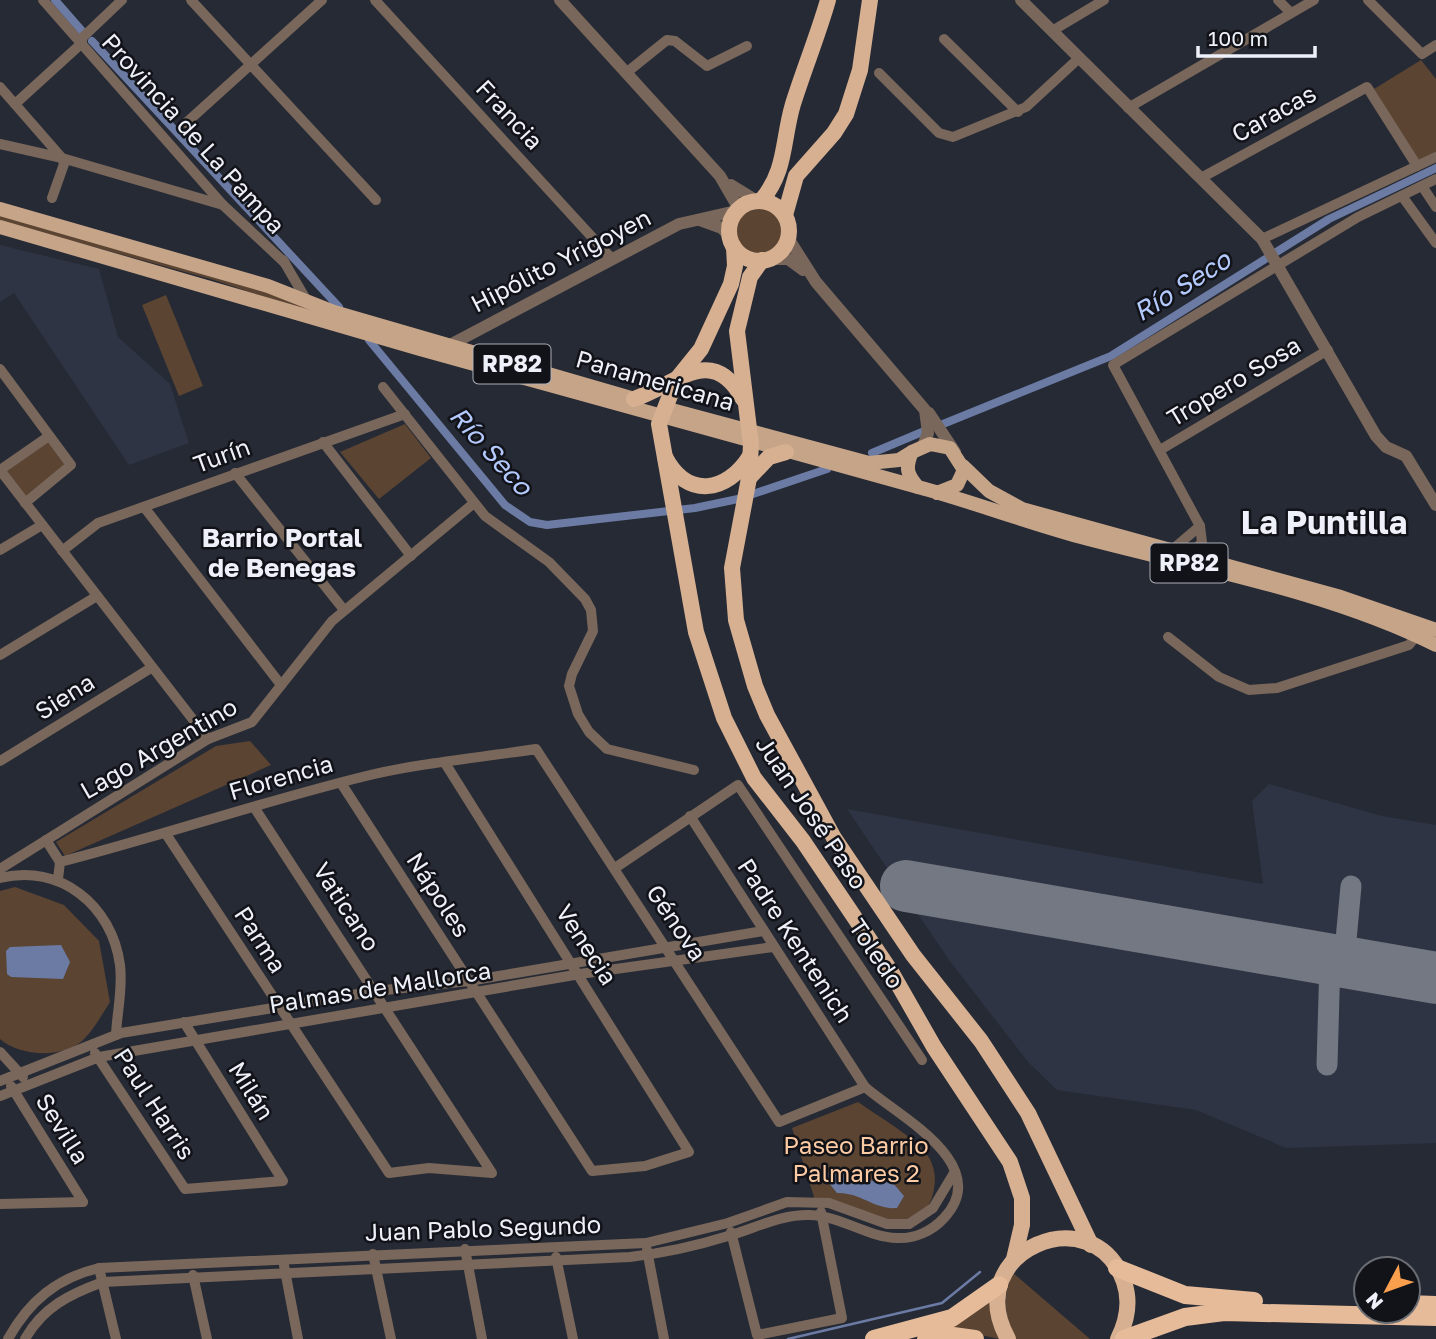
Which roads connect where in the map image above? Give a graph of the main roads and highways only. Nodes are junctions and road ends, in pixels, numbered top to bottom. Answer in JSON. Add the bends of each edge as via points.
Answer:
{"nodes":[{"id":1,"x":828,"y":0,"type":"edge"},
{"id":2,"x":870,"y":0,"type":"edge"},
{"id":3,"x":759,"y":201,"type":"junction"},
{"id":4,"x":0,"y":209,"type":"edge"},
{"id":5,"x":785,"y":215,"type":"junction"},
{"id":6,"x":0,"y":226,"type":"edge"},
{"id":7,"x":85,"y":234,"type":"junction"},
{"id":8,"x":732,"y":242,"type":"junction"},
{"id":9,"x":82,"y":249,"type":"junction"},
{"id":10,"x":766,"y":259,"type":"junction"},
{"id":11,"x":339,"y":318,"type":"junction"},
{"id":12,"x":363,"y":328,"type":"junction"},
{"id":13,"x":676,"y":380,"type":"junction"},
{"id":14,"x":634,"y":399,"type":"junction"},
{"id":15,"x":746,"y":404,"type":"junction"},
{"id":16,"x":661,"y":412,"type":"junction"},
{"id":17,"x":750,"y":443,"type":"junction"},
{"id":18,"x":918,"y":449,"type":"junction"},
{"id":19,"x":786,"y":452,"type":"junction"},
{"id":20,"x":662,"y":453,"type":"junction"},
{"id":21,"x":963,"y":466,"type":"junction"},
{"id":22,"x":749,"y":478,"type":"junction"},
{"id":23,"x":918,"y":488,"type":"junction"},
{"id":24,"x":937,"y":493,"type":"junction"},
{"id":25,"x":1187,"y":552,"type":"junction"},
{"id":26,"x":1436,"y":630,"type":"edge"},
{"id":27,"x":1436,"y":645,"type":"edge"},
{"id":28,"x":1091,"y":1245,"type":"junction"},
{"id":29,"x":1014,"y":1259,"type":"junction"},
{"id":30,"x":1117,"y":1268,"type":"junction"},
{"id":31,"x":999,"y":1285,"type":"junction"},
{"id":32,"x":1352,"y":1304,"type":"edge"},
{"id":33,"x":1436,"y":1317,"type":"edge"},
{"id":34,"x":874,"y":1339,"type":"edge"},
{"id":35,"x":926,"y":1339,"type":"edge"},
{"id":36,"x":975,"y":1339,"type":"edge"},
{"id":37,"x":1008,"y":1339,"type":"edge"},
{"id":38,"x":1118,"y":1339,"type":"edge"},
{"id":39,"x":1124,"y":1339,"type":"edge"}],
"edges":[{"from":1,"to":3,"type":"highway","via":[[793,105],[781,169]]},
{"from":2,"to":5,"type":"highway","via":[[860,70],[846,114],[796,176]]},
{"from":3,"to":5,"type":"highway"},
{"from":3,"to":8,"type":"highway","via":[[737,210],[729,226]]},
{"from":4,"to":7,"type":"main road"},
{"from":5,"to":10,"type":"highway","via":[[788,238],[779,253]]},
{"from":6,"to":9,"type":"main road"},
{"from":7,"to":9,"type":"main road"},
{"from":7,"to":11,"type":"main road","via":[[268,286]]},
{"from":8,"to":10,"type":"highway","via":[[746,258]]},
{"from":8,"to":13,"type":"highway","name":"Juan José Paso","via":[[735,273],[719,314],[697,355]]},
{"from":9,"to":11,"type":"main road"},
{"from":10,"to":15,"type":"highway","name":"Juan José Paso","via":[[750,277],[737,331]]},
{"from":11,"to":12,"type":"main road"},
{"from":12,"to":14,"type":"main road","name":"Panamericana","number":"RP82","via":[[448,346]]},
{"from":12,"to":16,"type":"main road","name":"Panamericana","number":"RP82"},
{"from":13,"to":14,"type":"highway"},
{"from":13,"to":15,"type":"highway","via":[[694,370],[715,371],[732,383]]},
{"from":13,"to":16,"type":"highway","name":"Juan José Paso"},
{"from":14,"to":16,"type":"main road","name":"Panamericana","number":"RP82"},
{"from":15,"to":17,"type":"highway","name":"Juan José Paso"},
{"from":16,"to":17,"type":"main road","name":"Panamericana","number":"RP82"},
{"from":16,"to":20,"type":"highway","name":"Juan José Paso"},
{"from":17,"to":18,"type":"main road","name":"Panamericana","number":"RP82","via":[[869,463],[898,460]]},
{"from":17,"to":19,"type":"main road","name":"Panamericana","number":"RP82"},
{"from":17,"to":20,"type":"highway","via":[[731,480],[720,485],[704,486],[683,478]]},
{"from":17,"to":22,"type":"highway","name":"Juan José Paso"},
{"from":18,"to":21,"type":"main road","name":"Panamericana","number":"RP82","via":[[943,445],[955,452]]},
{"from":18,"to":23,"type":"main road","via":[[907,470]]},
{"from":19,"to":22,"type":"highway","via":[[769,457]]},
{"from":19,"to":23,"type":"main road","name":"Panamericana","number":"RP82"},
{"from":20,"to":29,"type":"highway","name":"Juan José Paso","via":[[702,655],[743,759],[890,970],[1010,1162],[1022,1198],[1022,1225]]},
{"from":21,"to":24,"type":"main road","via":[[957,485]]},
{"from":21,"to":25,"type":"main road","name":"Panamericana","number":"RP82","via":[[989,491],[1022,509]]},
{"from":22,"to":28,"type":"highway","name":"Juan José Paso","via":[[734,552],[733,593],[743,650],[766,715],[834,838],[1028,1113]]},
{"from":23,"to":24,"type":"main road","name":"Panamericana","number":"RP82"},
{"from":24,"to":25,"type":"main road","name":"Panamericana","number":"RP82","via":[[1079,536]]},
{"from":25,"to":26,"type":"main road","number":"RP82","via":[[1376,607]]},
{"from":25,"to":27,"type":"main road","name":"Panamericana","number":"RP82"},
{"from":28,"to":29,"type":"highway","via":[[1068,1238],[1044,1240]]},
{"from":28,"to":30,"type":"highway"},
{"from":29,"to":31,"type":"highway"},
{"from":30,"to":32,"type":"highway","via":[[1185,1295]]},
{"from":30,"to":38,"type":"highway","via":[[1128,1305]]},
{"from":31,"to":34,"type":"highway","via":[[952,1318]]},
{"from":31,"to":37,"type":"highway","via":[[998,1313]]},
{"from":33,"to":39,"type":"highway","via":[[1224,1312],[1185,1317]]},
{"from":35,"to":36,"type":"highway"}]}
